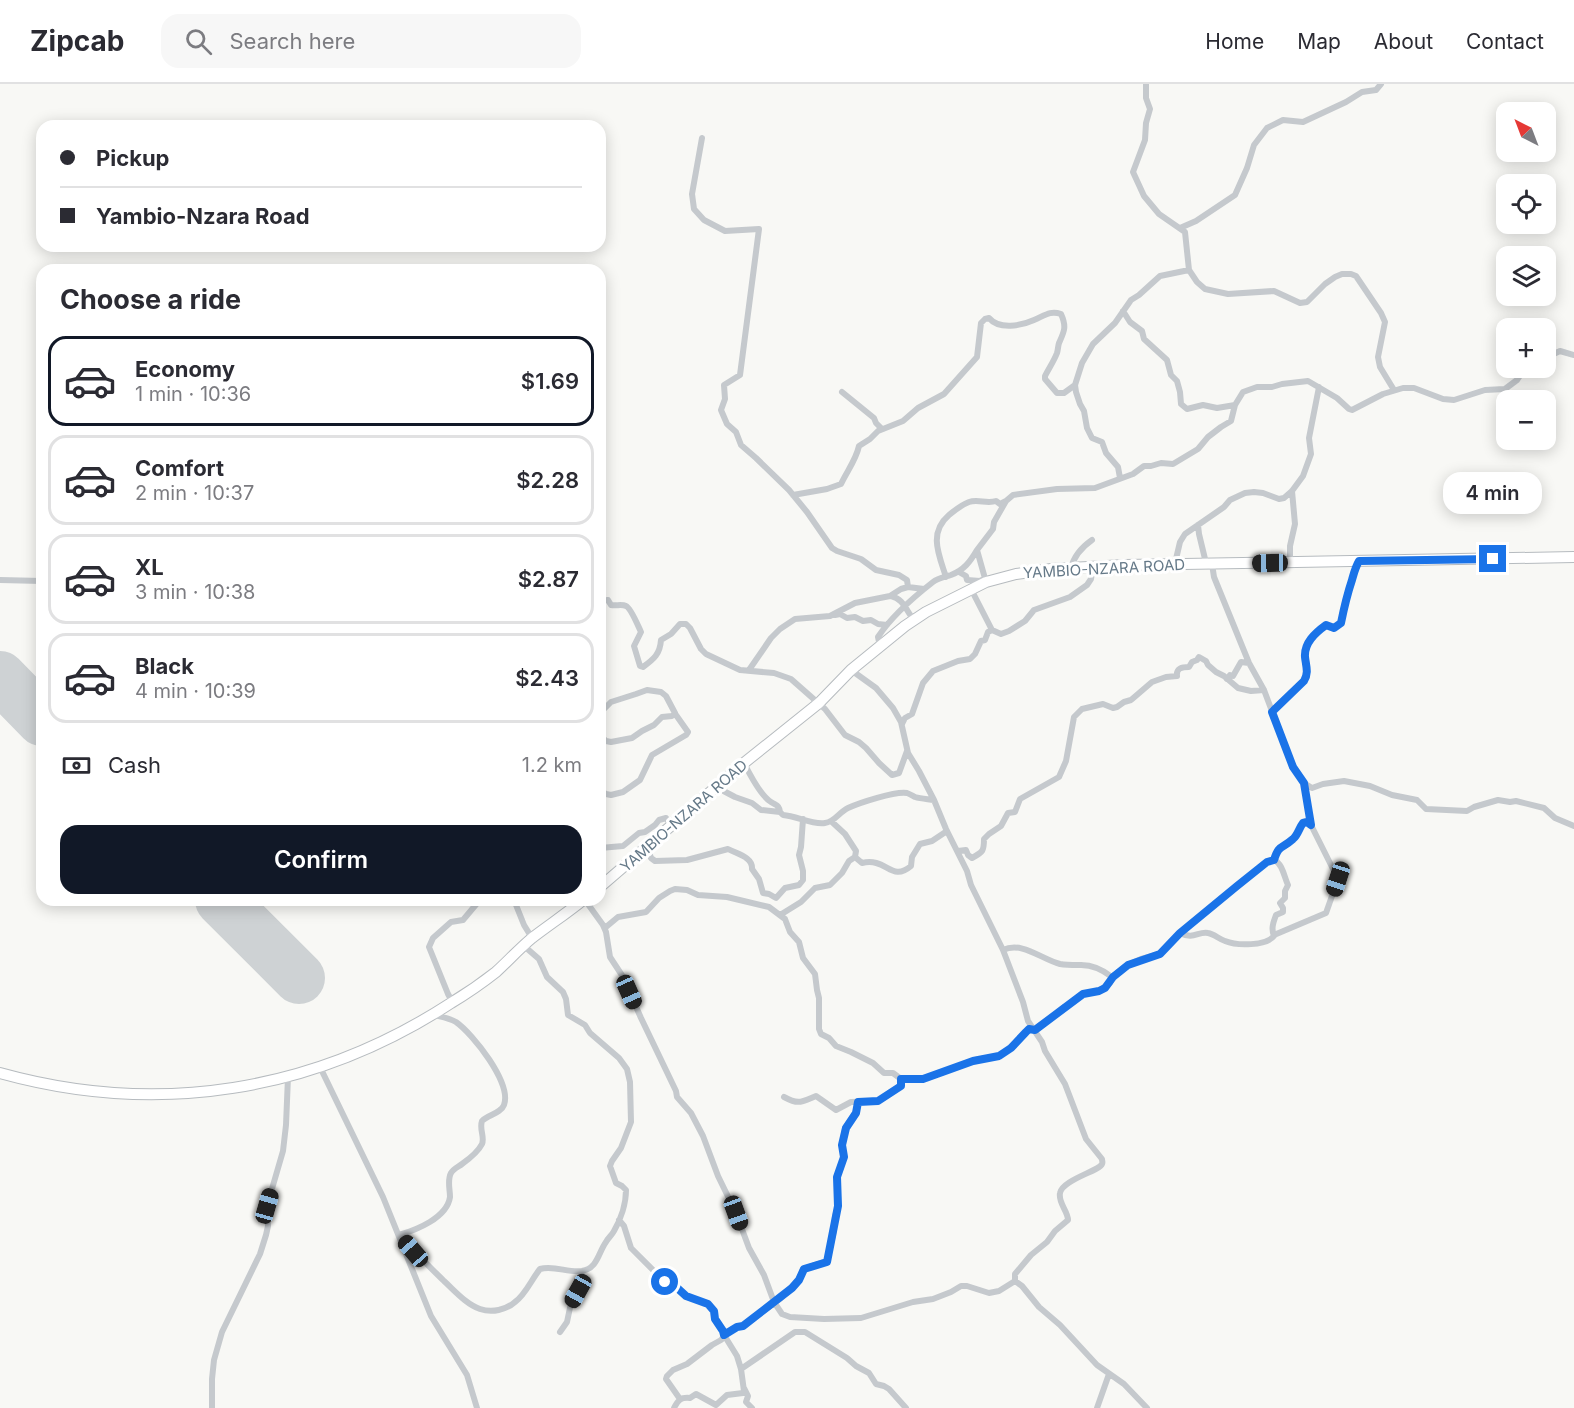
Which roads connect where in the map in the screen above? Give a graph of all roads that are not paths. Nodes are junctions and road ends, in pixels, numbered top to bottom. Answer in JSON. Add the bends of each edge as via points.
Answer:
{"nodes":[{"id":1,"x":1146,"y":84,"type":"edge"},
{"id":2,"x":1381,"y":84,"type":"edge"},
{"id":3,"x":702,"y":138,"type":"dead end"},
{"id":4,"x":1180,"y":228,"type":"junction"},
{"id":5,"x":1189,"y":270,"type":"junction"},
{"id":6,"x":1123,"y":311,"type":"junction"},
{"id":7,"x":1556,"y":353,"type":"edge"},
{"id":8,"x":1574,"y":355,"type":"edge"},
{"id":9,"x":1518,"y":378,"type":"edge"},
{"id":10,"x":1076,"y":385,"type":"junction"},
{"id":11,"x":1319,"y":387,"type":"junction"},
{"id":12,"x":1394,"y":390,"type":"junction"},
{"id":13,"x":842,"y":392,"type":"dead end"},
{"id":14,"x":1236,"y":405,"type":"junction"},
{"id":15,"x":882,"y":429,"type":"junction"},
{"id":16,"x":1120,"y":478,"type":"junction"},
{"id":17,"x":1292,"y":491,"type":"junction"},
{"id":18,"x":793,"y":495,"type":"junction"},
{"id":19,"x":1005,"y":501,"type":"junction"},
{"id":20,"x":1198,"y":525,"type":"junction"},
{"id":21,"x":1092,"y":540,"type":"dead end"},
{"id":22,"x":977,"y":550,"type":"junction"},
{"id":23,"x":1574,"y":557,"type":"edge"},
{"id":24,"x":1359,"y":561,"type":"junction"},
{"id":25,"x":1290,"y":563,"type":"junction"},
{"id":26,"x":1167,"y":564,"type":"junction"},
{"id":27,"x":1209,"y":564,"type":"junction"},
{"id":28,"x":1093,"y":567,"type":"junction"},
{"id":29,"x":1071,"y":568,"type":"junction"},
{"id":30,"x":959,"y":572,"type":"junction"},
{"id":31,"x":946,"y":577,"type":"junction"},
{"id":32,"x":0,"y":580,"type":"edge"},
{"id":33,"x":36,"y":581,"type":"edge"},
{"id":34,"x":985,"y":581,"type":"junction"},
{"id":35,"x":908,"y":587,"type":"junction"},
{"id":36,"x":924,"y":589,"type":"junction"},
{"id":37,"x":971,"y":589,"type":"junction"},
{"id":38,"x":890,"y":596,"type":"junction"},
{"id":39,"x":606,"y":600,"type":"edge"},
{"id":40,"x":906,"y":606,"type":"junction"},
{"id":41,"x":830,"y":616,"type":"junction"},
{"id":42,"x":914,"y":620,"type":"junction"},
{"id":43,"x":889,"y":624,"type":"junction"},
{"id":44,"x":900,"y":630,"type":"junction"},
{"id":45,"x":992,"y":630,"type":"junction"},
{"id":46,"x":880,"y":646,"type":"junction"},
{"id":47,"x":1249,"y":663,"type":"junction"},
{"id":48,"x":749,"y":670,"type":"junction"},
{"id":49,"x":851,"y":670,"type":"junction"},
{"id":50,"x":1227,"y":679,"type":"junction"},
{"id":51,"x":1264,"y":690,"type":"junction"},
{"id":52,"x":819,"y":704,"type":"junction"},
{"id":53,"x":606,"y":707,"type":"edge"},
{"id":54,"x":1272,"y":712,"type":"junction"},
{"id":55,"x":675,"y":713,"type":"junction"},
{"id":56,"x":902,"y":724,"type":"junction"},
{"id":57,"x":606,"y":741,"type":"edge"},
{"id":58,"x":908,"y":751,"type":"junction"},
{"id":59,"x":744,"y":763,"type":"junction"},
{"id":60,"x":1304,"y":783,"type":"junction"},
{"id":61,"x":716,"y":787,"type":"junction"},
{"id":62,"x":606,"y":794,"type":"edge"},
{"id":63,"x":934,"y":800,"type":"junction"},
{"id":64,"x":780,"y":812,"type":"junction"},
{"id":65,"x":804,"y":819,"type":"junction"},
{"id":66,"x":832,"y":822,"type":"junction"},
{"id":67,"x":671,"y":825,"type":"junction"},
{"id":68,"x":1311,"y":825,"type":"junction"},
{"id":69,"x":1574,"y":826,"type":"edge"},
{"id":70,"x":947,"y":831,"type":"junction"},
{"id":71,"x":647,"y":846,"type":"junction"},
{"id":72,"x":606,"y":847,"type":"edge"},
{"id":73,"x":958,"y":851,"type":"junction"},
{"id":74,"x":855,"y":857,"type":"junction"},
{"id":75,"x":1274,"y":860,"type":"junction"},
{"id":76,"x":606,"y":882,"type":"edge"},
{"id":77,"x":799,"y":885,"type":"junction"},
{"id":78,"x":814,"y":888,"type":"junction"},
{"id":79,"x":474,"y":906,"type":"edge"},
{"id":80,"x":516,"y":906,"type":"edge"},
{"id":81,"x":576,"y":906,"type":"edge"},
{"id":82,"x":589,"y":906,"type":"edge"},
{"id":83,"x":780,"y":915,"type":"junction"},
{"id":84,"x":603,"y":925,"type":"junction"},
{"id":85,"x":1180,"y":933,"type":"junction"},
{"id":86,"x":1274,"y":935,"type":"junction"},
{"id":87,"x":528,"y":942,"type":"junction"},
{"id":88,"x":1003,"y":950,"type":"junction"},
{"id":89,"x":1113,"y":977,"type":"junction"},
{"id":90,"x":453,"y":1003,"type":"junction"},
{"id":91,"x":434,"y":1014,"type":"junction"},
{"id":92,"x":1032,"y":1029,"type":"junction"},
{"id":93,"x":320,"y":1067,"type":"junction"},
{"id":94,"x":0,"y":1073,"type":"edge"},
{"id":95,"x":288,"y":1077,"type":"junction"},
{"id":96,"x":901,"y":1079,"type":"junction"},
{"id":97,"x":784,"y":1097,"type":"dead end"},
{"id":98,"x":858,"y":1102,"type":"junction"},
{"id":99,"x":620,"y":1220,"type":"junction"},
{"id":100,"x":399,"y":1235,"type":"junction"},
{"id":101,"x":582,"y":1270,"type":"junction"},
{"id":102,"x":1016,"y":1281,"type":"junction"},
{"id":103,"x":774,"y":1302,"type":"junction"},
{"id":104,"x":560,"y":1332,"type":"dead end"},
{"id":105,"x":724,"y":1335,"type":"junction"},
{"id":106,"x":741,"y":1369,"type":"junction"},
{"id":107,"x":1109,"y":1374,"type":"junction"},
{"id":108,"x":744,"y":1388,"type":"junction"},
{"id":109,"x":680,"y":1399,"type":"junction"},
{"id":110,"x":212,"y":1408,"type":"edge"},
{"id":111,"x":477,"y":1408,"type":"edge"},
{"id":112,"x":674,"y":1408,"type":"edge"},
{"id":113,"x":752,"y":1408,"type":"edge"},
{"id":114,"x":906,"y":1408,"type":"edge"},
{"id":115,"x":1097,"y":1408,"type":"edge"},
{"id":116,"x":1147,"y":1408,"type":"edge"}],
"edges":[{"from":1,"to":4,"type":"street","via":[[1150,109],[1145,140],[1133,172],[1144,196]]},
{"from":2,"to":4,"type":"street","via":[[1376,90],[1362,92],[1303,122],[1283,120],[1267,128],[1254,145],[1235,195]]},
{"from":3,"to":18,"type":"street","via":[[692,194],[694,209],[704,220],[726,231],[759,229],[740,375],[723,386],[725,399],[721,410],[741,445]]},
{"from":4,"to":5,"type":"street","via":[[1185,232]]},
{"from":5,"to":6,"type":"street","via":[[1160,276]]},
{"from":5,"to":12,"type":"street","via":[[1205,289],[1228,294],[1274,291],[1300,303],[1335,277],[1356,276],[1385,322],[1378,357]]},
{"from":6,"to":10,"type":"street","via":[[1093,344]]},
{"from":6,"to":14,"type":"street","via":[[1142,331],[1144,339],[1167,360],[1177,381],[1181,404],[1187,409]]},
{"from":7,"to":8,"type":"street"},
{"from":9,"to":12,"type":"street","via":[[1505,389],[1485,390],[1454,400],[1414,388]]},
{"from":10,"to":15,"type":"street","via":[[1057,393],[1045,379],[1065,331],[1061,314],[1052,312],[1023,324],[1005,326],[989,318],[981,322],[977,357],[954,384],[908,418]]},
{"from":10,"to":16,"type":"street","via":[[1087,428],[1092,438],[1102,442],[1118,467]]},
{"from":11,"to":12,"type":"street","via":[[1352,410]]},
{"from":11,"to":14,"type":"street","via":[[1308,381],[1257,387],[1243,392]]},
{"from":11,"to":17,"type":"street","via":[[1311,454]]},
{"from":13,"to":15,"type":"street"},
{"from":14,"to":16,"type":"street","via":[[1231,421],[1198,449],[1173,464],[1144,466]]},
{"from":15,"to":18,"type":"street","via":[[859,446],[841,484]]},
{"from":16,"to":19,"type":"street","via":[[1095,488],[1013,495]]},
{"from":17,"to":20,"type":"street","via":[[1279,500],[1263,493],[1245,493]]},
{"from":17,"to":25,"type":"street","via":[[1295,524]]},
{"from":18,"to":35,"type":"street","via":[[832,548],[861,559],[876,570],[902,577]]},
{"from":19,"to":22,"type":"street","via":[[993,530]]},
{"from":19,"to":31,"type":"street","via":[[967,503],[941,522],[936,538]]},
{"from":20,"to":26,"type":"street","via":[[1185,534],[1176,559]]},
{"from":20,"to":27,"type":"street"},
{"from":21,"to":29,"type":"street","via":[[1079,551]]},
{"from":22,"to":30,"type":"street"},
{"from":22,"to":34,"type":"street"},
{"from":23,"to":24,"type":"main road","name":"YAMBIO-NZARA ROAD"},
{"from":24,"to":25,"type":"main road","name":"YAMBIO-NZARA ROAD"},
{"from":24,"to":54,"type":"street","via":[[1346,595],[1341,623],[1334,628],[1326,625],[1312,637],[1305,654],[1307,677]]},
{"from":25,"to":27,"type":"main road","name":"YAMBIO-NZARA ROAD"},
{"from":26,"to":27,"type":"main road","name":"YAMBIO-NZARA ROAD"},
{"from":26,"to":28,"type":"main road","name":"YAMBIO-NZARA ROAD"},
{"from":27,"to":47,"type":"street"},
{"from":28,"to":29,"type":"main road","name":"YAMBIO-NZARA ROAD"},
{"from":28,"to":45,"type":"street","via":[[1087,585],[1070,597],[1034,610],[1009,631],[1001,634]]},
{"from":29,"to":34,"type":"main road","name":"YAMBIO-NZARA ROAD"},
{"from":30,"to":31,"type":"street"},
{"from":30,"to":34,"type":"street","via":[[967,580]]},
{"from":31,"to":36,"type":"street"},
{"from":32,"to":33,"type":"street"},
{"from":34,"to":37,"type":"main road","name":"YAMBIO-NZARA ROAD"},
{"from":35,"to":36,"type":"street"},
{"from":35,"to":38,"type":"street"},
{"from":36,"to":40,"type":"street"},
{"from":37,"to":42,"type":"main road","name":"YAMBIO-NZARA ROAD"},
{"from":37,"to":45,"type":"street"},
{"from":38,"to":40,"type":"street"},
{"from":38,"to":41,"type":"street","via":[[855,603]]},
{"from":39,"to":48,"type":"street","via":[[631,610],[641,632],[634,646],[640,666],[653,661],[661,640],[680,624],[686,624],[706,654],[740,670]]},
{"from":40,"to":42,"type":"street"},
{"from":40,"to":43,"type":"street"},
{"from":41,"to":43,"type":"street","via":[[855,616],[863,621]]},
{"from":41,"to":48,"type":"street","via":[[795,619],[771,638]]},
{"from":42,"to":44,"type":"main road","name":"YAMBIO-NZARA ROAD"},
{"from":43,"to":44,"type":"street"},
{"from":43,"to":46,"type":"street","via":[[878,637]]},
{"from":44,"to":46,"type":"main road","name":"YAMBIO-NZARA ROAD"},
{"from":45,"to":56,"type":"street","via":[[970,659],[933,671],[923,683],[912,714]]},
{"from":46,"to":49,"type":"main road","name":"YAMBIO-NZARA ROAD"},
{"from":47,"to":50,"type":"street","via":[[1241,662]]},
{"from":47,"to":51,"type":"street"},
{"from":48,"to":52,"type":"street","via":[[791,679]]},
{"from":49,"to":52,"type":"main road","name":"YAMBIO-NZARA ROAD"},
{"from":49,"to":56,"type":"street","via":[[876,688]]},
{"from":50,"to":51,"type":"street","via":[[1251,691]]},
{"from":50,"to":73,"type":"street","via":[[1199,657],[1189,667],[1178,669],[1177,676],[1152,682],[1117,707],[1103,704],[1082,709],[1074,717],[1059,777],[1020,799],[1015,812],[1008,813],[1001,826],[984,839],[981,853],[972,858],[966,850]]},
{"from":51,"to":54,"type":"street"},
{"from":52,"to":58,"type":"street","via":[[845,735],[859,742],[892,775],[899,773]]},
{"from":52,"to":59,"type":"main road","name":"YAMBIO-NZARA ROAD"},
{"from":53,"to":55,"type":"street","via":[[647,690],[666,696]]},
{"from":54,"to":60,"type":"street","via":[[1293,767]]},
{"from":55,"to":57,"type":"street","via":[[662,717],[632,738]]},
{"from":55,"to":62,"type":"street","via":[[688,734],[652,755],[640,780],[623,792]]},
{"from":56,"to":58,"type":"street"},
{"from":58,"to":63,"type":"street"},
{"from":59,"to":61,"type":"main road","name":"YAMBIO-NZARA ROAD"},
{"from":59,"to":64,"type":"street"},
{"from":60,"to":68,"type":"street"},
{"from":60,"to":69,"type":"street","via":[[1312,788],[1344,781],[1370,786],[1417,800],[1426,809],[1467,811],[1498,800],[1522,802],[1544,808]]},
{"from":61,"to":64,"type":"street","via":[[752,802],[761,810]]},
{"from":61,"to":67,"type":"main road","name":"YAMBIO-NZARA ROAD"},
{"from":63,"to":66,"type":"street","via":[[908,793],[888,795],[848,807]]},
{"from":63,"to":70,"type":"street"},
{"from":64,"to":65,"type":"street"},
{"from":65,"to":66,"type":"street","via":[[822,824]]},
{"from":65,"to":77,"type":"street","via":[[799,855],[803,880]]},
{"from":66,"to":74,"type":"street","via":[[845,834],[856,851]]},
{"from":67,"to":71,"type":"main road","name":"YAMBIO-NZARA ROAD"},
{"from":67,"to":72,"type":"street","via":[[666,818],[659,820],[623,846]]},
{"from":68,"to":75,"type":"street","via":[[1301,824]]},
{"from":68,"to":86,"type":"street","via":[[1338,879],[1333,898],[1326,913]]},
{"from":70,"to":73,"type":"street"},
{"from":70,"to":74,"type":"street","via":[[920,844],[911,866],[901,873],[876,862],[862,863]]},
{"from":71,"to":76,"type":"main road","name":"YAMBIO-NZARA ROAD"},
{"from":71,"to":77,"type":"street","via":[[655,861],[687,860],[728,849],[751,860],[763,893],[775,898],[785,888]]},
{"from":73,"to":88,"type":"street"},
{"from":74,"to":78,"type":"street","via":[[830,885]]},
{"from":75,"to":85,"type":"street","via":[[1265,863]]},
{"from":75,"to":86,"type":"street","via":[[1288,885],[1286,898],[1280,903],[1283,912],[1276,915]]},
{"from":77,"to":78,"type":"street"},
{"from":78,"to":83,"type":"street"},
{"from":79,"to":90,"type":"street","via":[[463,920],[450,922],[429,947]]},
{"from":80,"to":87,"type":"street"},
{"from":81,"to":87,"type":"main road"},
{"from":82,"to":84,"type":"street"},
{"from":83,"to":84,"type":"street","via":[[762,904],[698,895],[679,888],[663,895],[646,912],[618,917],[606,927]]},
{"from":83,"to":96,"type":"street","via":[[816,977],[821,1034],[884,1073]]},
{"from":84,"to":103,"type":"street","via":[[610,957],[629,986],[677,1097],[703,1136]]},
{"from":85,"to":86,"type":"street","via":[[1206,933],[1240,945],[1267,942]]},
{"from":85,"to":89,"type":"street","via":[[1160,954],[1128,965]]},
{"from":87,"to":90,"type":"main road"},
{"from":87,"to":99,"type":"street","via":[[547,977],[563,992],[568,1015],[585,1025],[627,1069],[631,1122],[610,1166],[616,1183],[626,1190]]},
{"from":88,"to":89,"type":"street","via":[[1018,947],[1058,963],[1097,968]]},
{"from":88,"to":92,"type":"street"},
{"from":89,"to":92,"type":"street","via":[[1099,991],[1083,994]]},
{"from":90,"to":91,"type":"main road"},
{"from":91,"to":93,"type":"main road","via":[[367,1049]]},
{"from":91,"to":100,"type":"street","via":[[455,1021],[474,1038],[499,1076],[504,1104],[482,1121],[481,1145],[451,1172],[449,1199],[442,1212],[429,1223]]},
{"from":92,"to":96,"type":"street","via":[[999,1056],[923,1079]]},
{"from":92,"to":102,"type":"street","via":[[1065,1084],[1084,1136],[1102,1163],[1062,1188],[1059,1195],[1068,1220],[1031,1256],[1016,1274]]},
{"from":93,"to":95,"type":"main road"},
{"from":93,"to":100,"type":"street"},
{"from":94,"to":95,"type":"main road","via":[[64,1088],[144,1095],[221,1090]]},
{"from":95,"to":110,"type":"street","via":[[283,1151],[267,1206],[267,1235],[222,1332],[214,1360]]},
{"from":96,"to":98,"type":"street","via":[[901,1086],[882,1099]]},
{"from":97,"to":98,"type":"street","via":[[803,1102],[820,1097],[836,1110]]},
{"from":98,"to":103,"type":"street","via":[[842,1145],[844,1157],[837,1177],[838,1206],[828,1260],[804,1269],[797,1282]]},
{"from":99,"to":101,"type":"street","via":[[597,1262]]},
{"from":99,"to":105,"type":"street","via":[[631,1248],[668,1284],[708,1304]]},
{"from":100,"to":101,"type":"street","via":[[461,1297],[483,1310],[500,1310],[515,1303],[540,1269]]},
{"from":100,"to":111,"type":"street","via":[[431,1316],[463,1366]]},
{"from":101,"to":104,"type":"street","via":[[567,1322]]},
{"from":102,"to":103,"type":"street","via":[[989,1293],[961,1287],[940,1297],[861,1318],[790,1317],[782,1314]]},
{"from":102,"to":107,"type":"street"},
{"from":103,"to":105,"type":"street"},
{"from":105,"to":106,"type":"street"},
{"from":105,"to":109,"type":"street","via":[[668,1376],[668,1384]]},
{"from":106,"to":108,"type":"street"},
{"from":106,"to":114,"type":"street","via":[[795,1332],[805,1332],[862,1368]]},
{"from":107,"to":115,"type":"street"},
{"from":107,"to":116,"type":"street"},
{"from":108,"to":109,"type":"street","via":[[742,1394],[727,1395],[716,1405],[698,1395]]},
{"from":108,"to":113,"type":"street","via":[[746,1402]]},
{"from":109,"to":112,"type":"street"}]}
